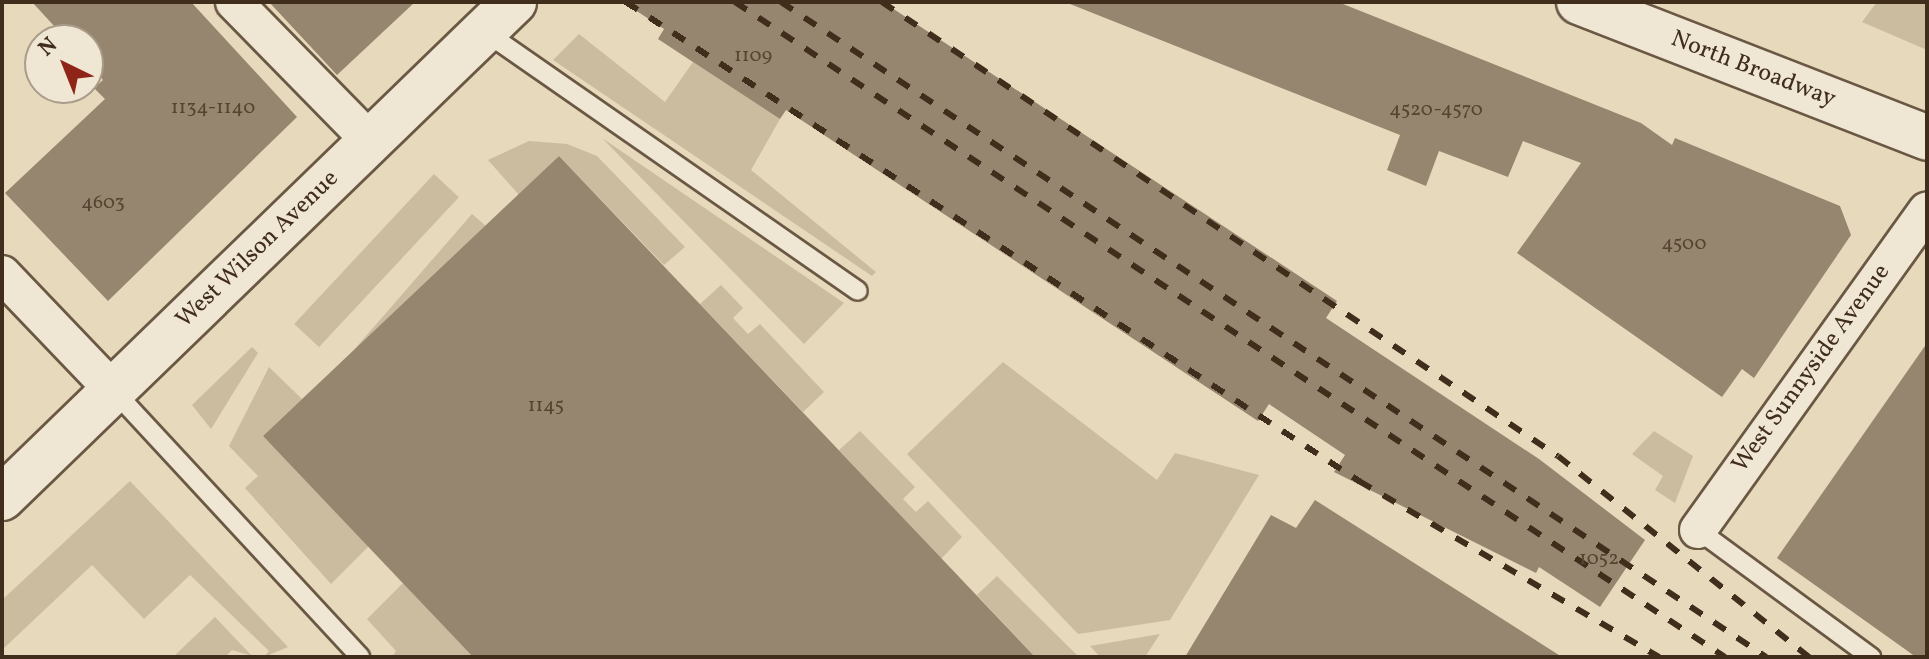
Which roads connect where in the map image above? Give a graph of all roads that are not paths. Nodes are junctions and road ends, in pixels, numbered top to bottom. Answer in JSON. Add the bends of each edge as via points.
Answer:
{"nodes":[{"id":1,"x":234,"y":2,"type":"edge"},
{"id":2,"x":1579,"y":2,"type":"edge"},
{"id":3,"x":499,"y":16,"type":"edge"},
{"id":4,"x":1927,"y":138,"type":"edge"},
{"id":5,"x":370,"y":141,"type":"junction"},
{"id":6,"x":1927,"y":210,"type":"edge"},
{"id":7,"x":2,"y":274,"type":"edge"},
{"id":8,"x":858,"y":291,"type":"dead end"},
{"id":9,"x":113,"y":390,"type":"junction"},
{"id":10,"x":2,"y":498,"type":"edge"},
{"id":11,"x":1698,"y":530,"type":"joint"},
{"id":12,"x":360,"y":657,"type":"edge"},
{"id":13,"x":1871,"y":657,"type":"edge"}],
"edges":[{"from":1,"to":5,"type":"street"},
{"from":2,"to":4,"type":"street","name":"North Broadway"},
{"from":3,"to":5,"type":"street","name":"West Wilson Avenue"},
{"from":3,"to":8,"type":"lane"},
{"from":5,"to":9,"type":"street","name":"West Wilson Avenue"},
{"from":6,"to":11,"type":"street","name":"West Sunnyside Avenue"},
{"from":7,"to":9,"type":"street"},
{"from":9,"to":10,"type":"street","name":"West Wilson Avenue"},
{"from":9,"to":12,"type":"lane"},
{"from":11,"to":13,"type":"lane"}]}
